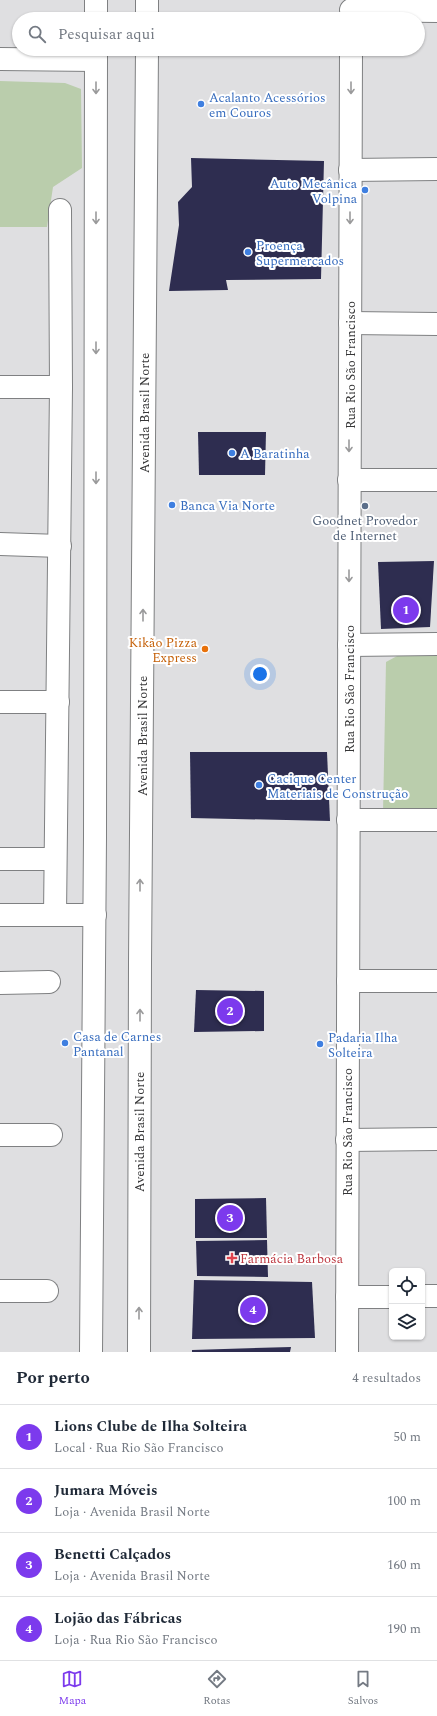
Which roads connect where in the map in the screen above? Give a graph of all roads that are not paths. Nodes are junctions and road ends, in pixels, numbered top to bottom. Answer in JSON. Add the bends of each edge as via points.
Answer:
{"nodes":[{"id":1,"x":96,"y":0,"type":"edge"},
{"id":2,"x":147,"y":0,"type":"edge"},
{"id":3,"x":351,"y":10,"type":"edge"},
{"id":4,"x":437,"y":11,"type":"edge"},
{"id":5,"x":96,"y":12,"type":"edge"},
{"id":6,"x":147,"y":12,"type":"edge"},
{"id":7,"x":58,"y":56,"type":"edge"},
{"id":8,"x":96,"y":56,"type":"edge"},
{"id":9,"x":147,"y":56,"type":"edge"},
{"id":10,"x":351,"y":56,"type":"edge"},
{"id":11,"x":0,"y":59,"type":"edge"},
{"id":12,"x":437,"y":169,"type":"edge"},
{"id":13,"x":350,"y":170,"type":"junction"},
{"id":14,"x":60,"y":210,"type":"dead end"},
{"id":15,"x":350,"y":323,"type":"junction"},
{"id":16,"x":437,"y":324,"type":"edge"},
{"id":17,"x":0,"y":387,"type":"edge"},
{"id":18,"x":61,"y":387,"type":"junction"},
{"id":19,"x":349,"y":480,"type":"junction"},
{"id":20,"x":437,"y":480,"type":"edge"},
{"id":21,"x":0,"y":544,"type":"edge"},
{"id":22,"x":60,"y":546,"type":"junction"},
{"id":23,"x":437,"y":644,"type":"edge"},
{"id":24,"x":349,"y":645,"type":"junction"},
{"id":25,"x":0,"y":702,"type":"edge"},
{"id":26,"x":58,"y":702,"type":"junction"},
{"id":27,"x":348,"y":820,"type":"junction"},
{"id":28,"x":437,"y":820,"type":"edge"},
{"id":29,"x":0,"y":859,"type":"edge"},
{"id":30,"x":55,"y":859,"type":"junction"},
{"id":31,"x":55,"y":915,"type":"junction"},
{"id":32,"x":95,"y":915,"type":"junction"},
{"id":33,"x":0,"y":916,"type":"edge"},
{"id":34,"x":348,"y":981,"type":"junction"},
{"id":35,"x":437,"y":981,"type":"edge"},
{"id":36,"x":49,"y":982,"type":"dead end"},
{"id":37,"x":0,"y":983,"type":"edge"},
{"id":38,"x":0,"y":1135,"type":"edge"},
{"id":39,"x":51,"y":1135,"type":"dead end"},
{"id":40,"x":437,"y":1139,"type":"edge"},
{"id":41,"x":347,"y":1140,"type":"junction"},
{"id":42,"x":0,"y":1291,"type":"edge"},
{"id":43,"x":47,"y":1291,"type":"dead end"},
{"id":44,"x":389,"y":1296,"type":"edge"},
{"id":45,"x":425,"y":1296,"type":"edge"},
{"id":46,"x":437,"y":1296,"type":"edge"},
{"id":47,"x":347,"y":1297,"type":"junction"},
{"id":48,"x":91,"y":1352,"type":"edge"},
{"id":49,"x":139,"y":1352,"type":"edge"},
{"id":50,"x":347,"y":1352,"type":"edge"}],
"edges":[{"from":1,"to":5,"type":"street"},
{"from":2,"to":6,"type":"street"},
{"from":3,"to":4,"type":"street"},
{"from":7,"to":11,"type":"street"},
{"from":8,"to":32,"type":"street","one_way":true},
{"from":49,"to":9,"type":"street","name":"Avenida Brasil Norte","one_way":true},
{"from":10,"to":13,"type":"street","name":"Rua Rio São Francisco","one_way":true},
{"from":12,"to":13,"type":"street"},
{"from":13,"to":15,"type":"street","name":"Rua Rio São Francisco","one_way":true},
{"from":14,"to":18,"type":"street"},
{"from":15,"to":16,"type":"street"},
{"from":15,"to":19,"type":"street","name":"Rua Rio São Francisco","one_way":true},
{"from":17,"to":18,"type":"street"},
{"from":18,"to":22,"type":"street"},
{"from":19,"to":20,"type":"street"},
{"from":19,"to":24,"type":"street","name":"Rua Rio São Francisco","one_way":true},
{"from":21,"to":22,"type":"street"},
{"from":22,"to":26,"type":"street"},
{"from":23,"to":24,"type":"street"},
{"from":24,"to":27,"type":"street","name":"Rua Rio São Francisco"},
{"from":25,"to":26,"type":"street"},
{"from":26,"to":30,"type":"street"},
{"from":27,"to":28,"type":"street"},
{"from":27,"to":34,"type":"street","name":"Rua Rio São Francisco"},
{"from":29,"to":30,"type":"street"},
{"from":30,"to":31,"type":"street"},
{"from":31,"to":32,"type":"street"},
{"from":31,"to":33,"type":"street"},
{"from":32,"to":48,"type":"street"},
{"from":34,"to":35,"type":"street"},
{"from":34,"to":41,"type":"street","name":"Rua Rio São Francisco"},
{"from":36,"to":37,"type":"street"},
{"from":38,"to":39,"type":"street"},
{"from":40,"to":41,"type":"street"},
{"from":41,"to":47,"type":"street","name":"Rua Rio São Francisco"},
{"from":42,"to":43,"type":"street"},
{"from":44,"to":47,"type":"street"},
{"from":45,"to":46,"type":"street"},
{"from":47,"to":50,"type":"street","name":"Rua Rio São Francisco"}]}
